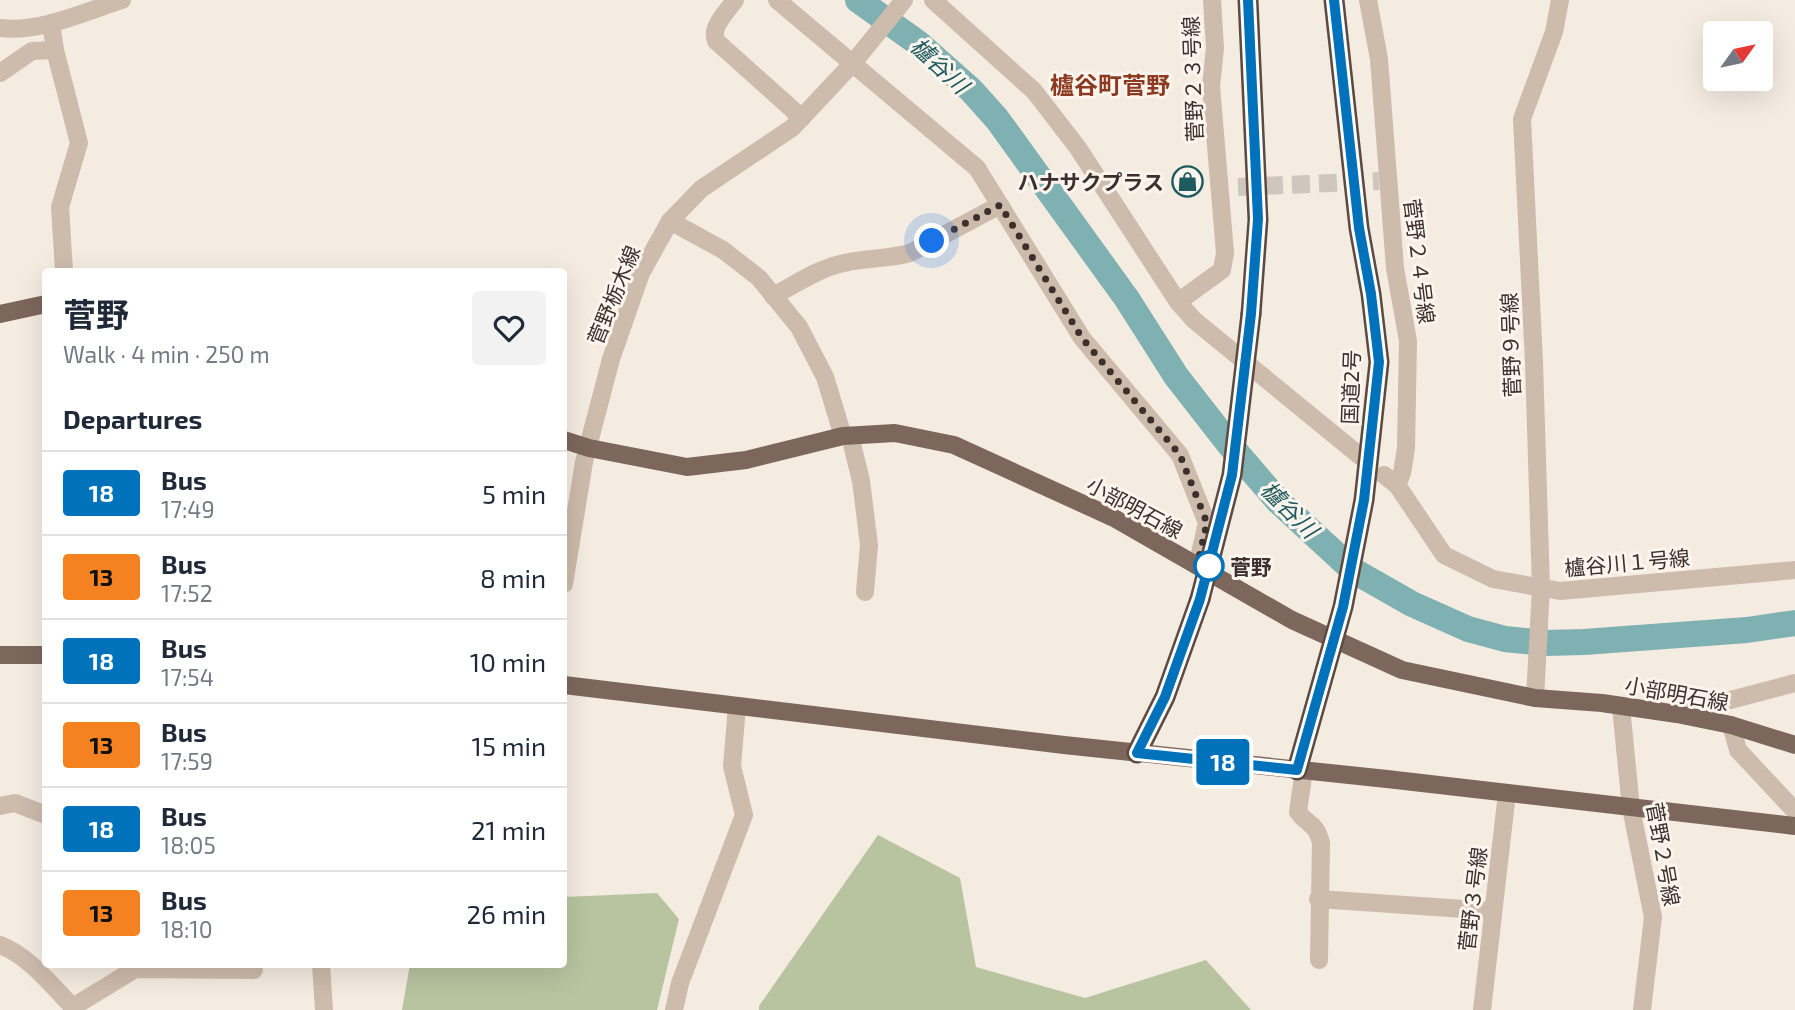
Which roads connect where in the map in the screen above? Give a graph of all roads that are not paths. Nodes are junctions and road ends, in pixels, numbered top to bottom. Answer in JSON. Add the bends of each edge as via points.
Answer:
{"nodes":[{"id":1,"x":122,"y":0,"type":"edge"},
{"id":2,"x":735,"y":0,"type":"edge"},
{"id":3,"x":777,"y":0,"type":"edge"},
{"id":4,"x":904,"y":0,"type":"edge"},
{"id":5,"x":933,"y":0,"type":"edge"},
{"id":6,"x":1212,"y":0,"type":"edge"},
{"id":7,"x":1248,"y":0,"type":"edge"},
{"id":8,"x":1334,"y":0,"type":"edge"},
{"id":9,"x":1368,"y":0,"type":"edge"},
{"id":10,"x":1560,"y":0,"type":"edge"},
{"id":11,"x":51,"y":23,"type":"junction"},
{"id":12,"x":0,"y":28,"type":"edge"},
{"id":13,"x":55,"y":50,"type":"junction"},
{"id":14,"x":853,"y":63,"type":"junction"},
{"id":15,"x":0,"y":73,"type":"edge"},
{"id":16,"x":802,"y":118,"type":"junction"},
{"id":17,"x":1000,"y":205,"type":"junction"},
{"id":18,"x":670,"y":221,"type":"junction"},
{"id":19,"x":64,"y":268,"type":"edge"},
{"id":20,"x":773,"y":296,"type":"junction"},
{"id":21,"x":1178,"y":302,"type":"junction"},
{"id":22,"x":42,"y":305,"type":"edge"},
{"id":23,"x":0,"y":314,"type":"edge"},
{"id":24,"x":847,"y":436,"type":"junction"},
{"id":25,"x":567,"y":441,"type":"edge"},
{"id":26,"x":589,"y":448,"type":"junction"},
{"id":27,"x":1360,"y":456,"type":"dead end"},
{"id":28,"x":1390,"y":480,"type":"joint"},
{"id":29,"x":567,"y":566,"type":"edge"},
{"id":30,"x":1197,"y":566,"type":"junction"},
{"id":31,"x":1795,"y":570,"type":"edge"},
{"id":32,"x":1541,"y":588,"type":"junction"},
{"id":33,"x":865,"y":592,"type":"dead end"},
{"id":34,"x":1336,"y":640,"type":"junction"},
{"id":35,"x":42,"y":654,"type":"edge"},
{"id":36,"x":0,"y":655,"type":"edge"},
{"id":37,"x":1795,"y":683,"type":"edge"},
{"id":38,"x":567,"y":685,"type":"edge"},
{"id":39,"x":1536,"y":690,"type":"junction"},
{"id":40,"x":737,"y":706,"type":"junction"},
{"id":41,"x":1621,"y":707,"type":"junction"},
{"id":42,"x":1677,"y":713,"type":"junction"},
{"id":43,"x":1731,"y":724,"type":"junction"},
{"id":44,"x":1795,"y":745,"type":"edge"},
{"id":45,"x":1137,"y":753,"type":"junction"},
{"id":46,"x":1300,"y":770,"type":"junction"},
{"id":47,"x":1507,"y":793,"type":"junction"},
{"id":48,"x":0,"y":806,"type":"edge"},
{"id":49,"x":1631,"y":808,"type":"junction"},
{"id":50,"x":1795,"y":811,"type":"edge"},
{"id":51,"x":42,"y":813,"type":"edge"},
{"id":52,"x":1795,"y":826,"type":"edge"},
{"id":53,"x":1318,"y":899,"type":"junction"},
{"id":54,"x":1493,"y":911,"type":"junction"},
{"id":55,"x":0,"y":945,"type":"edge"},
{"id":56,"x":1319,"y":960,"type":"dead end"},
{"id":57,"x":321,"y":968,"type":"edge"},
{"id":58,"x":254,"y":970,"type":"dead end"},
{"id":59,"x":324,"y":1010,"type":"edge"},
{"id":60,"x":674,"y":1010,"type":"edge"},
{"id":61,"x":1482,"y":1010,"type":"edge"},
{"id":62,"x":1642,"y":1010,"type":"edge"}],
"edges":[{"from":1,"to":11,"type":"street"},
{"from":2,"to":16,"type":"street","via":[[715,29],[716,41]]},
{"from":3,"to":14,"type":"street"},
{"from":4,"to":14,"type":"street","name":"菅野栃木線"},
{"from":5,"to":21,"type":"street","via":[[1034,91],[1078,148]]},
{"from":6,"to":21,"type":"street","name":"菅野２３号線","via":[[1212,86],[1229,188],[1226,253],[1222,270]]},
{"from":7,"to":45,"type":"highway","bridge":true,"via":[[1258,219],[1232,475],[1200,599],[1165,697]]},
{"from":8,"to":34,"type":"highway","name":"国道2号","via":[[1379,362],[1364,500]]},
{"from":9,"to":28,"type":"street","name":"菅野２４号線","via":[[1379,59],[1383,181],[1408,341],[1406,448],[1402,473]]},
{"from":10,"to":32,"type":"street","name":"菅野９号線","via":[[1554,32],[1522,119]]},
{"from":11,"to":12,"type":"street"},
{"from":11,"to":13,"type":"street"},
{"from":13,"to":15,"type":"street","via":[[32,51]]},
{"from":13,"to":19,"type":"street","via":[[79,143],[60,206]]},
{"from":14,"to":16,"type":"street","name":"菅野栃木線"},
{"from":14,"to":17,"type":"street","via":[[977,168]]},
{"from":16,"to":18,"type":"street","name":"菅野栃木線","via":[[701,189]]},
{"from":17,"to":20,"type":"street","via":[[909,253],[824,269]]},
{"from":17,"to":30,"type":"street","via":[[1082,338],[1180,455],[1207,523]]},
{"from":18,"to":20,"type":"street","via":[[723,250],[759,278]]},
{"from":18,"to":26,"type":"street","name":"菅野栃木線","via":[[641,273],[611,359]]},
{"from":20,"to":24,"type":"street","via":[[799,327],[825,377]]},
{"from":21,"to":27,"type":"street"},
{"from":22,"to":23,"type":"main road"},
{"from":24,"to":26,"type":"main road","name":"小部明石線","via":[[746,460],[687,467]]},
{"from":24,"to":30,"type":"main road","name":"小部明石線","via":[[895,433],[954,445],[1114,518]]},
{"from":24,"to":33,"type":"street","via":[[861,481],[869,545]]},
{"from":25,"to":26,"type":"main road","name":"小部明石線"},
{"from":26,"to":29,"type":"street","name":"菅野栃木線"},
{"from":28,"to":32,"type":"street","name":"櫨谷川１号線","via":[[1444,555],[1493,579]]},
{"from":30,"to":34,"type":"main road","name":"小部明石線"},
{"from":31,"to":32,"type":"street","name":"櫨谷川１号線","via":[[1560,591]]},
{"from":32,"to":39,"type":"street","name":"菅野９号線"},
{"from":34,"to":39,"type":"main road","name":"小部明石線","via":[[1402,670]]},
{"from":34,"to":46,"type":"highway","name":"国道2号"},
{"from":35,"to":36,"type":"main road"},
{"from":37,"to":42,"type":"street"},
{"from":38,"to":40,"type":"main road"},
{"from":39,"to":41,"type":"main road","name":"小部明石線"},
{"from":40,"to":45,"type":"main road"},
{"from":40,"to":60,"type":"street","via":[[732,766],[744,815]]},
{"from":41,"to":42,"type":"main road","name":"小部明石線"},
{"from":41,"to":49,"type":"street","name":"菅野２号線"},
{"from":42,"to":43,"type":"main road","name":"小部明石線"},
{"from":43,"to":44,"type":"main road","name":"小部明石線"},
{"from":43,"to":50,"type":"street","via":[[1738,750]]},
{"from":45,"to":46,"type":"main road"},
{"from":46,"to":47,"type":"main road"},
{"from":46,"to":53,"type":"street","via":[[1298,812],[1313,824],[1321,843]]},
{"from":47,"to":49,"type":"main road"},
{"from":47,"to":54,"type":"street","name":"菅野３号線"},
{"from":48,"to":51,"type":"street","via":[[15,803]]},
{"from":49,"to":52,"type":"main road"},
{"from":49,"to":62,"type":"street","name":"菅野２号線","via":[[1653,917]]},
{"from":53,"to":54,"type":"street"},
{"from":53,"to":56,"type":"street"},
{"from":54,"to":61,"type":"street","name":"菅野３号線"},
{"from":55,"to":58,"type":"street","via":[[19,956],[73,1007],[135,969]]},
{"from":57,"to":59,"type":"street"}]}
